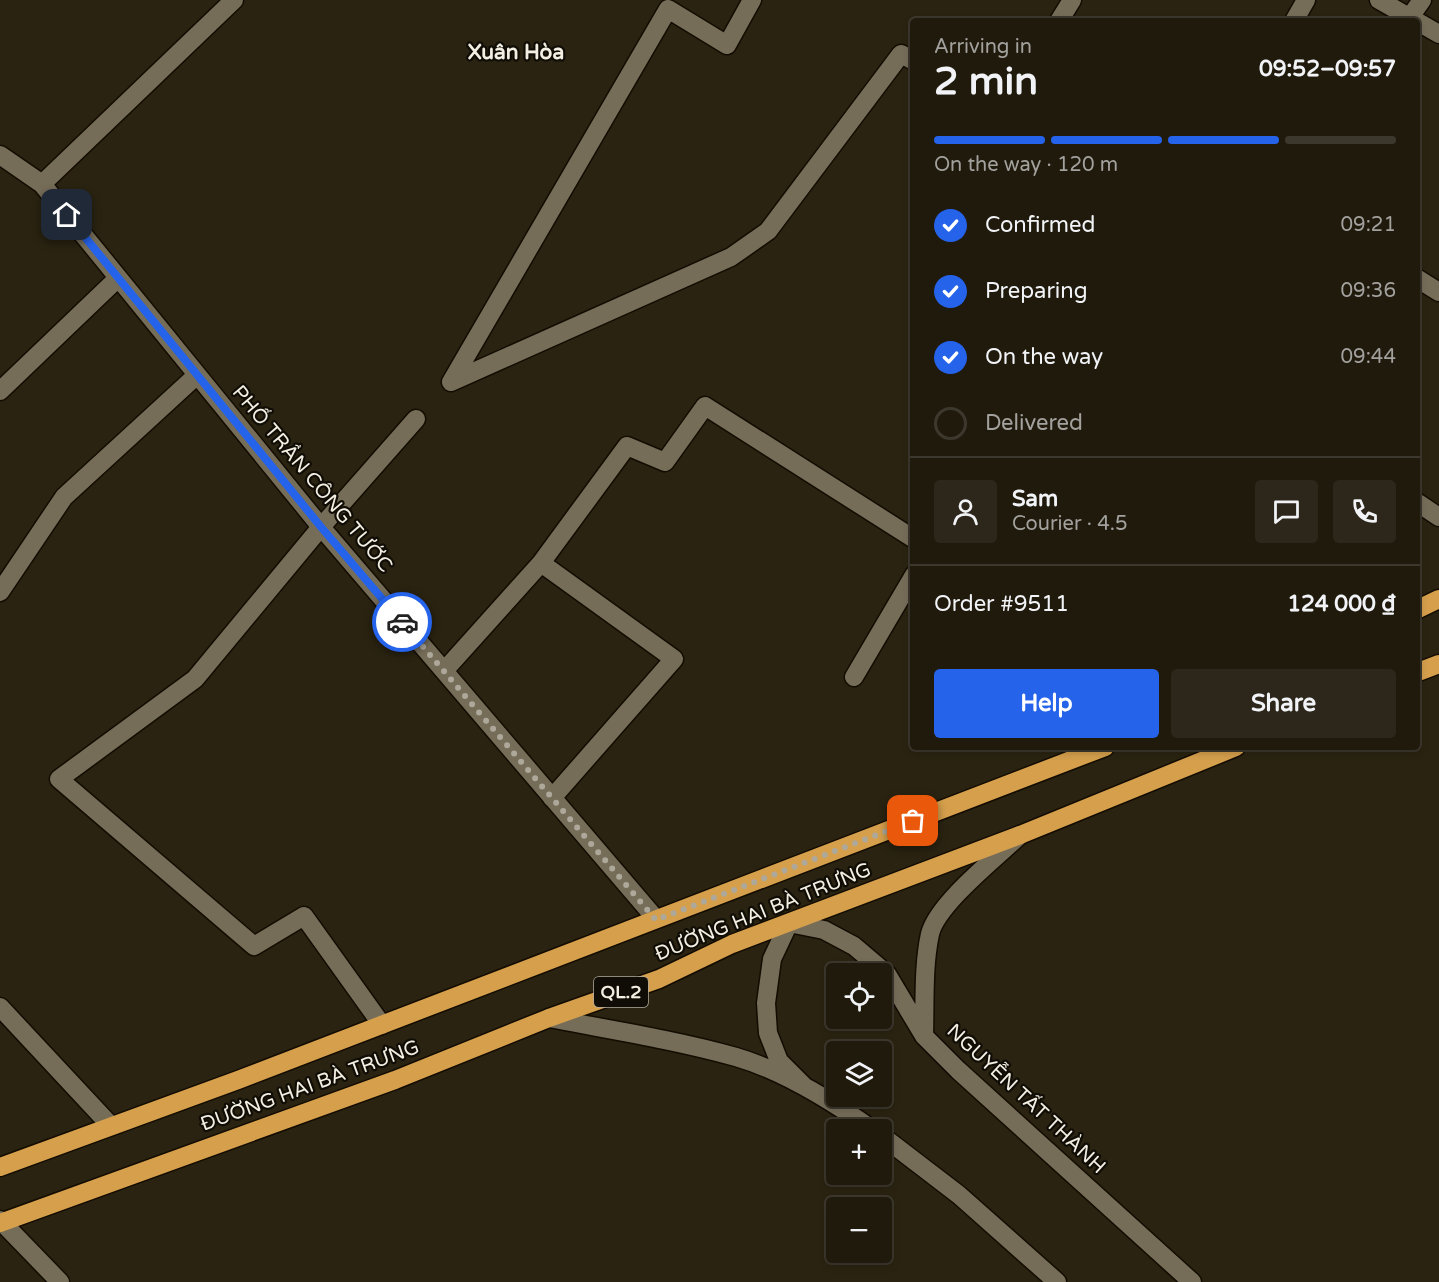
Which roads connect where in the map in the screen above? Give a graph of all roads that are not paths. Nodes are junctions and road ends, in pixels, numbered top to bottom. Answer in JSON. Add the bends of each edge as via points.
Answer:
{"nodes":[{"id":1,"x":234,"y":0,"type":"edge"},
{"id":2,"x":752,"y":0,"type":"edge"},
{"id":3,"x":1072,"y":0,"type":"edge"},
{"id":4,"x":1306,"y":0,"type":"edge"},
{"id":5,"x":1379,"y":0,"type":"edge"},
{"id":6,"x":1422,"y":0,"type":"edge"},
{"id":7,"x":1061,"y":18,"type":"edge"},
{"id":8,"x":1296,"y":18,"type":"edge"},
{"id":9,"x":1411,"y":18,"type":"edge"},
{"id":10,"x":1416,"y":18,"type":"edge"},
{"id":11,"x":1420,"y":23,"type":"edge"},
{"id":12,"x":1439,"y":34,"type":"edge"},
{"id":13,"x":910,"y":59,"type":"edge"},
{"id":14,"x":0,"y":155,"type":"edge"},
{"id":15,"x":42,"y":184,"type":"junction"},
{"id":16,"x":118,"y":278,"type":"junction"},
{"id":17,"x":1420,"y":280,"type":"edge"},
{"id":18,"x":1439,"y":292,"type":"edge"},
{"id":19,"x":196,"y":375,"type":"junction"},
{"id":20,"x":0,"y":391,"type":"edge"},
{"id":21,"x":416,"y":419,"type":"dead end"},
{"id":22,"x":1420,"y":504,"type":"edge"},
{"id":23,"x":1439,"y":517,"type":"edge"},
{"id":24,"x":321,"y":527,"type":"junction"},
{"id":25,"x":910,"y":536,"type":"edge"},
{"id":26,"x":541,"y":563,"type":"junction"},
{"id":27,"x":910,"y":582,"type":"edge"},
{"id":28,"x":0,"y":592,"type":"edge"},
{"id":29,"x":1439,"y":599,"type":"edge"},
{"id":30,"x":1420,"y":608,"type":"edge"},
{"id":31,"x":1439,"y":664,"type":"edge"},
{"id":32,"x":444,"y":671,"type":"junction"},
{"id":33,"x":1420,"y":671,"type":"edge"},
{"id":34,"x":854,"y":677,"type":"dead end"},
{"id":35,"x":1097,"y":750,"type":"edge"},
{"id":36,"x":1229,"y":750,"type":"edge"},
{"id":37,"x":552,"y":798,"type":"junction"},
{"id":38,"x":1020,"y":835,"type":"junction"},
{"id":39,"x":656,"y":920,"type":"junction"},
{"id":40,"x":789,"y":923,"type":"junction"},
{"id":41,"x":0,"y":1007,"type":"edge"},
{"id":42,"x":549,"y":1018,"type":"junction"},
{"id":43,"x":382,"y":1025,"type":"junction"},
{"id":44,"x":924,"y":1036,"type":"junction"},
{"id":45,"x":803,"y":1085,"type":"junction"},
{"id":46,"x":856,"y":1119,"type":"edge"},
{"id":47,"x":111,"y":1126,"type":"junction"},
{"id":48,"x":892,"y":1144,"type":"edge"},
{"id":49,"x":0,"y":1167,"type":"edge"},
{"id":50,"x":1,"y":1221,"type":"edge"},
{"id":51,"x":60,"y":1282,"type":"edge"},
{"id":52,"x":1057,"y":1282,"type":"edge"},
{"id":53,"x":1192,"y":1282,"type":"edge"}],
"edges":[{"from":1,"to":15,"type":"street"},
{"from":2,"to":13,"type":"street","via":[[727,45],[668,9],[451,382],[731,258],[768,231],[901,54]]},
{"from":3,"to":7,"type":"street"},
{"from":4,"to":8,"type":"street"},
{"from":5,"to":9,"type":"street"},
{"from":6,"to":10,"type":"street"},
{"from":11,"to":12,"type":"street"},
{"from":14,"to":15,"type":"street","name":"PHỐ TRẦN CÔNG TƯỚC"},
{"from":15,"to":16,"type":"street","name":"PHỐ TRẦN CÔNG TƯỚC"},
{"from":16,"to":19,"type":"street","name":"PHỐ TRẦN CÔNG TƯỚC"},
{"from":16,"to":20,"type":"street"},
{"from":17,"to":18,"type":"street"},
{"from":19,"to":24,"type":"street","name":"PHỐ TRẦN CÔNG TƯỚC"},
{"from":19,"to":28,"type":"street","via":[[64,497]]},
{"from":21,"to":24,"type":"street"},
{"from":22,"to":23,"type":"street"},
{"from":24,"to":32,"type":"street","name":"PHỐ TRẦN CÔNG TƯỚC"},
{"from":24,"to":43,"type":"street","via":[[195,679],[59,778],[254,946],[304,916]]},
{"from":25,"to":26,"type":"street","via":[[705,406],[664,462],[627,446]]},
{"from":26,"to":32,"type":"street"},
{"from":26,"to":37,"type":"street","via":[[674,659]]},
{"from":27,"to":34,"type":"street"},
{"from":29,"to":30,"type":"highway"},
{"from":31,"to":33,"type":"highway"},
{"from":32,"to":37,"type":"street","name":"PHỐ TRẦN CÔNG TƯỚC"},
{"from":35,"to":39,"type":"highway","name":"ĐƯỜNG HAI BÀ TRƯNG"},
{"from":36,"to":38,"type":"highway","name":"ĐƯỜNG HAI BÀ TRƯNG","number":"QL.2"},
{"from":37,"to":39,"type":"street","name":"PHỐ TRẦN CÔNG TƯỚC"},
{"from":38,"to":40,"type":"highway","name":"ĐƯỜNG HAI BÀ TRƯNG","number":"QL.2"},
{"from":38,"to":44,"type":"street","name":"NGUYỄN TẤT THÀNH","via":[[948,904],[931,931]]},
{"from":39,"to":43,"type":"highway","name":"ĐƯỜNG HAI BÀ TRƯNG"},
{"from":40,"to":42,"type":"highway","name":"ĐƯỜNG HAI BÀ TRƯNG","number":"QL.2","via":[[659,978]]},
{"from":40,"to":44,"type":"street","via":[[824,930],[854,946],[887,974]]},
{"from":40,"to":45,"type":"street","via":[[772,959],[766,1003],[768,1033],[779,1061]]},
{"from":41,"to":47,"type":"street"},
{"from":42,"to":45,"type":"street","via":[[738,1058]]},
{"from":42,"to":50,"type":"highway","name":"ĐƯỜNG HAI BÀ TRƯNG","number":"QL.2","via":[[395,1080]]},
{"from":43,"to":47,"type":"highway","name":"ĐƯỜNG HAI BÀ TRƯNG"},
{"from":44,"to":53,"type":"street","name":"NGUYỄN TẤT THÀNH"},
{"from":45,"to":46,"type":"street"},
{"from":47,"to":49,"type":"highway","name":"ĐƯỜNG HAI BÀ TRƯNG"},
{"from":48,"to":52,"type":"street","via":[[959,1195]]},
{"from":50,"to":51,"type":"street"}]}
